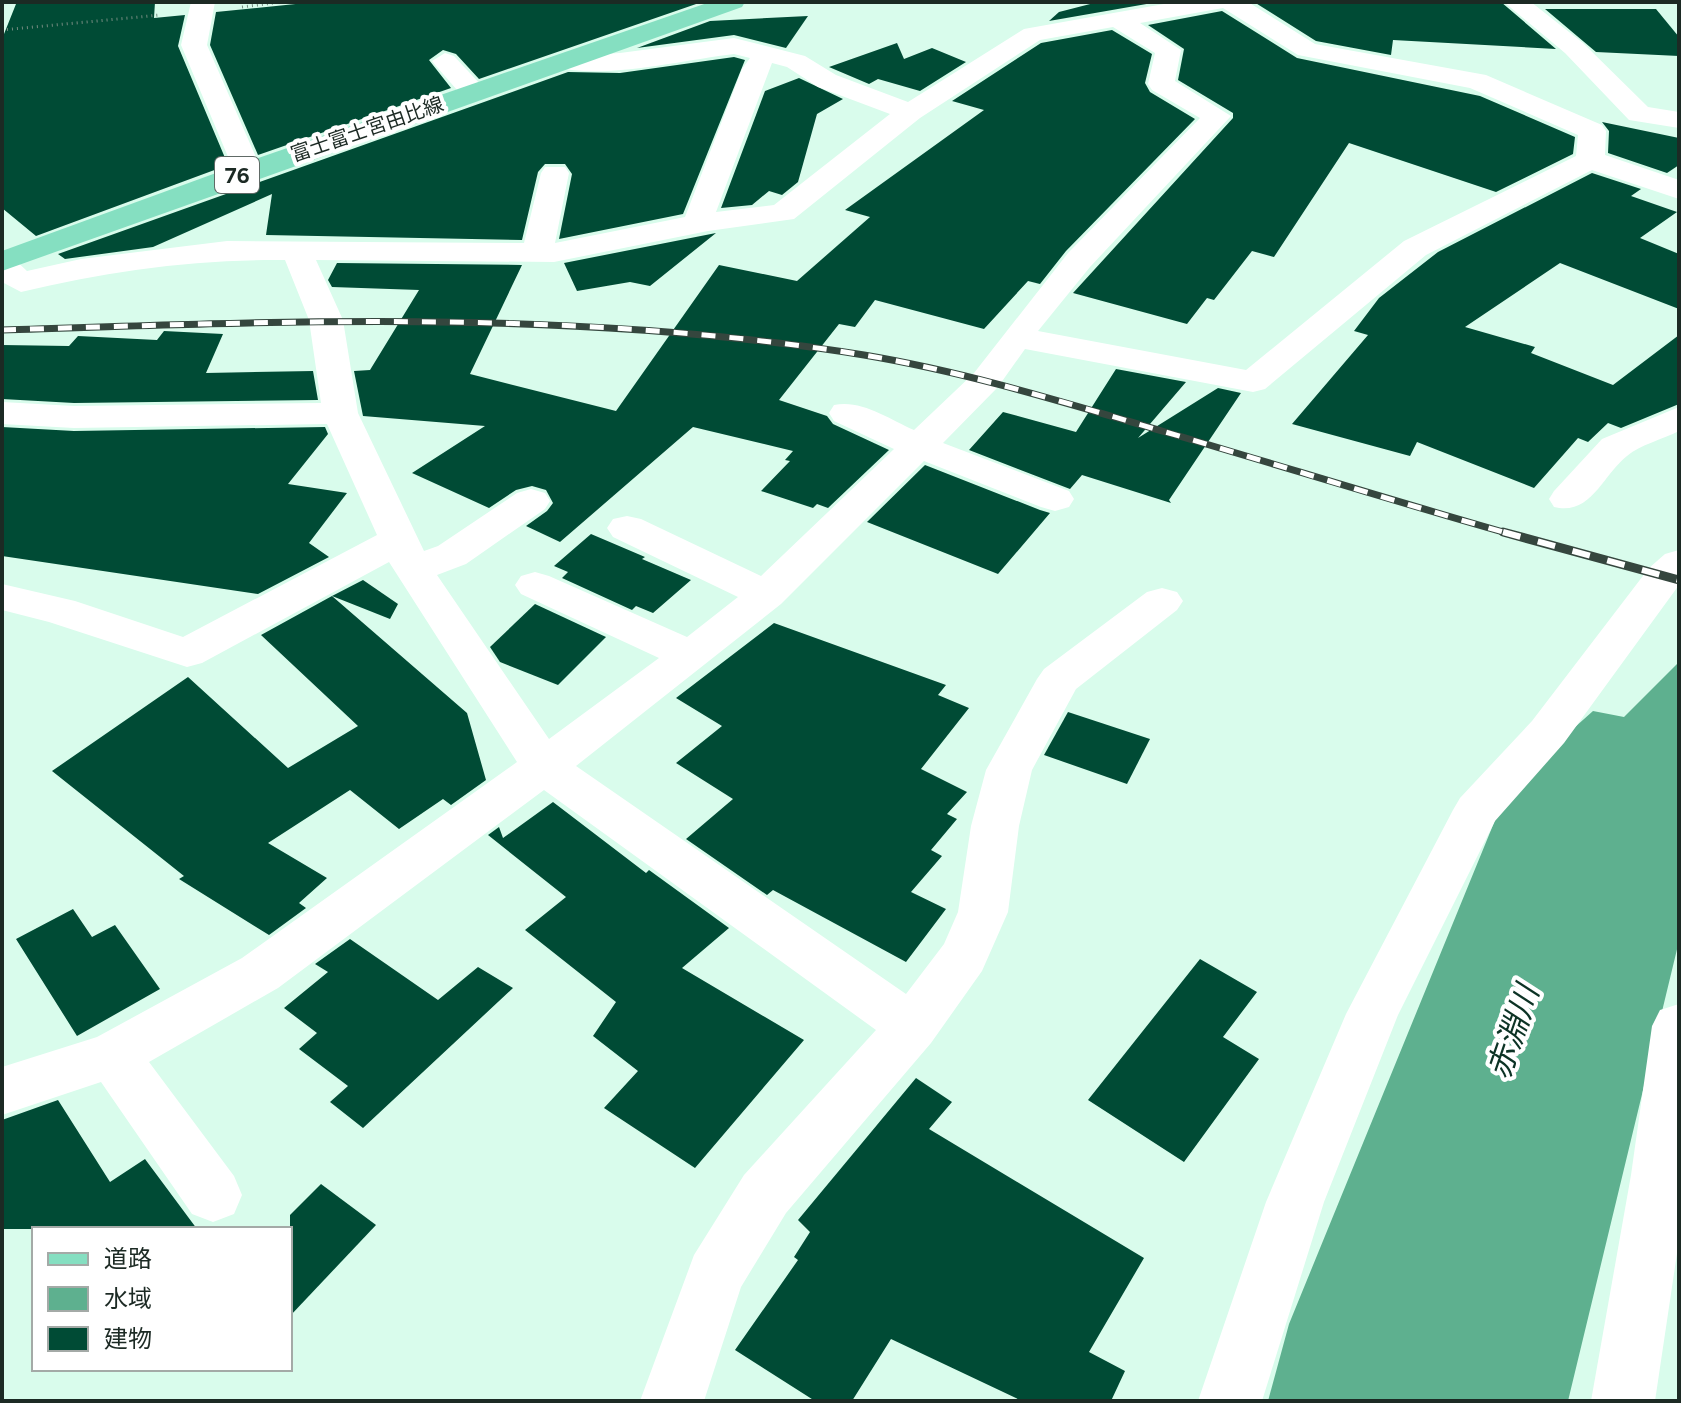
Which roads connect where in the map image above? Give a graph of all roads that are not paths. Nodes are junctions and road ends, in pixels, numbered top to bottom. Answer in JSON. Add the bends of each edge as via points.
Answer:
{"nodes":[{"id":1,"x":733,"y":2,"type":"edge"},
{"id":2,"x":1231,"y":2,"type":"edge"},
{"id":3,"x":1516,"y":2,"type":"edge"},
{"id":4,"x":1198,"y":4,"type":"edge"},
{"id":5,"x":202,"y":7,"type":"edge"},
{"id":6,"x":1120,"y":21,"type":"junction"},
{"id":7,"x":767,"y":52,"type":"junction"},
{"id":8,"x":445,"y":61,"type":"dead end"},
{"id":9,"x":564,"y":62,"type":"junction"},
{"id":10,"x":473,"y":92,"type":"junction"},
{"id":11,"x":1512,"y":96,"type":"junction"},
{"id":12,"x":1487,"y":109,"type":"dead end"},
{"id":13,"x":910,"y":112,"type":"junction"},
{"id":14,"x":1679,"y":120,"type":"edge"},
{"id":15,"x":1590,"y":160,"type":"junction"},
{"id":16,"x":248,"y":171,"type":"junction"},
{"id":17,"x":555,"y":173,"type":"dead end"},
{"id":18,"x":1678,"y":189,"type":"edge"},
{"id":19,"x":708,"y":222,"type":"junction"},
{"id":20,"x":296,"y":250,"type":"junction"},
{"id":21,"x":538,"y":252,"type":"junction"},
{"id":22,"x":7,"y":276,"type":"edge"},
{"id":23,"x":1016,"y":337,"type":"junction"},
{"id":24,"x":2,"y":413,"type":"edge"},
{"id":25,"x":340,"y":413,"type":"junction"},
{"id":26,"x":847,"y":413,"type":"dead end"},
{"id":27,"x":1679,"y":418,"type":"edge"},
{"id":28,"x":918,"y":446,"type":"junction"},
{"id":29,"x":1055,"y":499,"type":"dead end"},
{"id":30,"x":1568,"y":499,"type":"dead end"},
{"id":31,"x":531,"y":501,"type":"dead end"},
{"id":32,"x":627,"y":528,"type":"dead end"},
{"id":33,"x":406,"y":555,"type":"junction"},
{"id":34,"x":1679,"y":563,"type":"edge"},
{"id":35,"x":535,"y":585,"type":"dead end"},
{"id":36,"x":767,"y":595,"type":"junction"},
{"id":37,"x":2,"y":597,"type":"edge"},
{"id":38,"x":1162,"y":601,"type":"dead end"},
{"id":39,"x":691,"y":656,"type":"junction"},
{"id":40,"x":544,"y":767,"type":"junction"},
{"id":41,"x":1679,"y":1026,"type":"edge"},
{"id":42,"x":912,"y":1027,"type":"junction"},
{"id":43,"x":113,"y":1055,"type":"junction"},
{"id":44,"x":2,"y":1091,"type":"edge"},
{"id":45,"x":1670,"y":1181,"type":"edge"},
{"id":46,"x":213,"y":1195,"type":"dead end"},
{"id":47,"x":676,"y":1400,"type":"edge"},
{"id":48,"x":1230,"y":1401,"type":"edge"},
{"id":49,"x":1623,"y":1401,"type":"edge"}],
"edges":[{"from":1,"to":9,"type":"main road","name":"富士富士宮由比線","number":"76"},
{"from":2,"to":11,"type":"street","via":[[1307,50],[1471,67]]},
{"from":3,"to":14,"type":"street","via":[[1574,48],[1639,114]]},
{"from":4,"to":6,"type":"street"},
{"from":5,"to":16,"type":"street","via":[[194,45]]},
{"from":6,"to":13,"type":"street","via":[[1033,34]]},
{"from":6,"to":23,"type":"street","via":[[1168,50],[1161,84],[1217,116],[1079,260]]},
{"from":7,"to":9,"type":"street","via":[[734,46],[620,61]]},
{"from":7,"to":13,"type":"street"},
{"from":7,"to":19,"type":"street","via":[[755,69],[699,216]]},
{"from":8,"to":10,"type":"street"},
{"from":9,"to":10,"type":"main road","name":"富士富士宮由比線","number":"76"},
{"from":10,"to":16,"type":"main road","name":"富士富士宮由比線","number":"76"},
{"from":11,"to":12,"type":"street"},
{"from":11,"to":15,"type":"street","via":[[1592,131]]},
{"from":13,"to":19,"type":"street","via":[[783,213]]},
{"from":15,"to":18,"type":"street"},
{"from":15,"to":23,"type":"street","via":[[1415,248],[1253,382]]},
{"from":16,"to":22,"type":"main road","name":"富士富士宮由比線","number":"76"},
{"from":17,"to":21,"type":"street"},
{"from":19,"to":21,"type":"street"},
{"from":20,"to":21,"type":"street"},
{"from":20,"to":22,"type":"street","via":[[227,250]]},
{"from":20,"to":25,"type":"street","via":[[326,320]]},
{"from":23,"to":28,"type":"street","via":[[986,380]]},
{"from":24,"to":25,"type":"street"},
{"from":25,"to":33,"type":"street"},
{"from":26,"to":28,"type":"street"},
{"from":27,"to":30,"type":"street","via":[[1615,447]]},
{"from":28,"to":29,"type":"street"},
{"from":28,"to":36,"type":"street"},
{"from":31,"to":33,"type":"street","via":[[452,555]]},
{"from":32,"to":36,"type":"street"},
{"from":33,"to":37,"type":"street","via":[[187,653]]},
{"from":33,"to":40,"type":"street"},
{"from":34,"to":48,"type":"street","via":[[1663,577],[1548,732],[1477,810],[1372,1014],[1295,1202]]},
{"from":35,"to":39,"type":"street"},
{"from":36,"to":39,"type":"street"},
{"from":38,"to":42,"type":"street","via":[[1059,679],[1009,770],[983,912],[964,956]]},
{"from":39,"to":40,"type":"street"},
{"from":40,"to":42,"type":"street"},
{"from":40,"to":43,"type":"street","via":[[260,973]]},
{"from":41,"to":45,"type":"street"},
{"from":42,"to":47,"type":"street","via":[[765,1194],[715,1275]]},
{"from":43,"to":44,"type":"street"},
{"from":43,"to":46,"type":"street"},
{"from":45,"to":49,"type":"street"}]}
